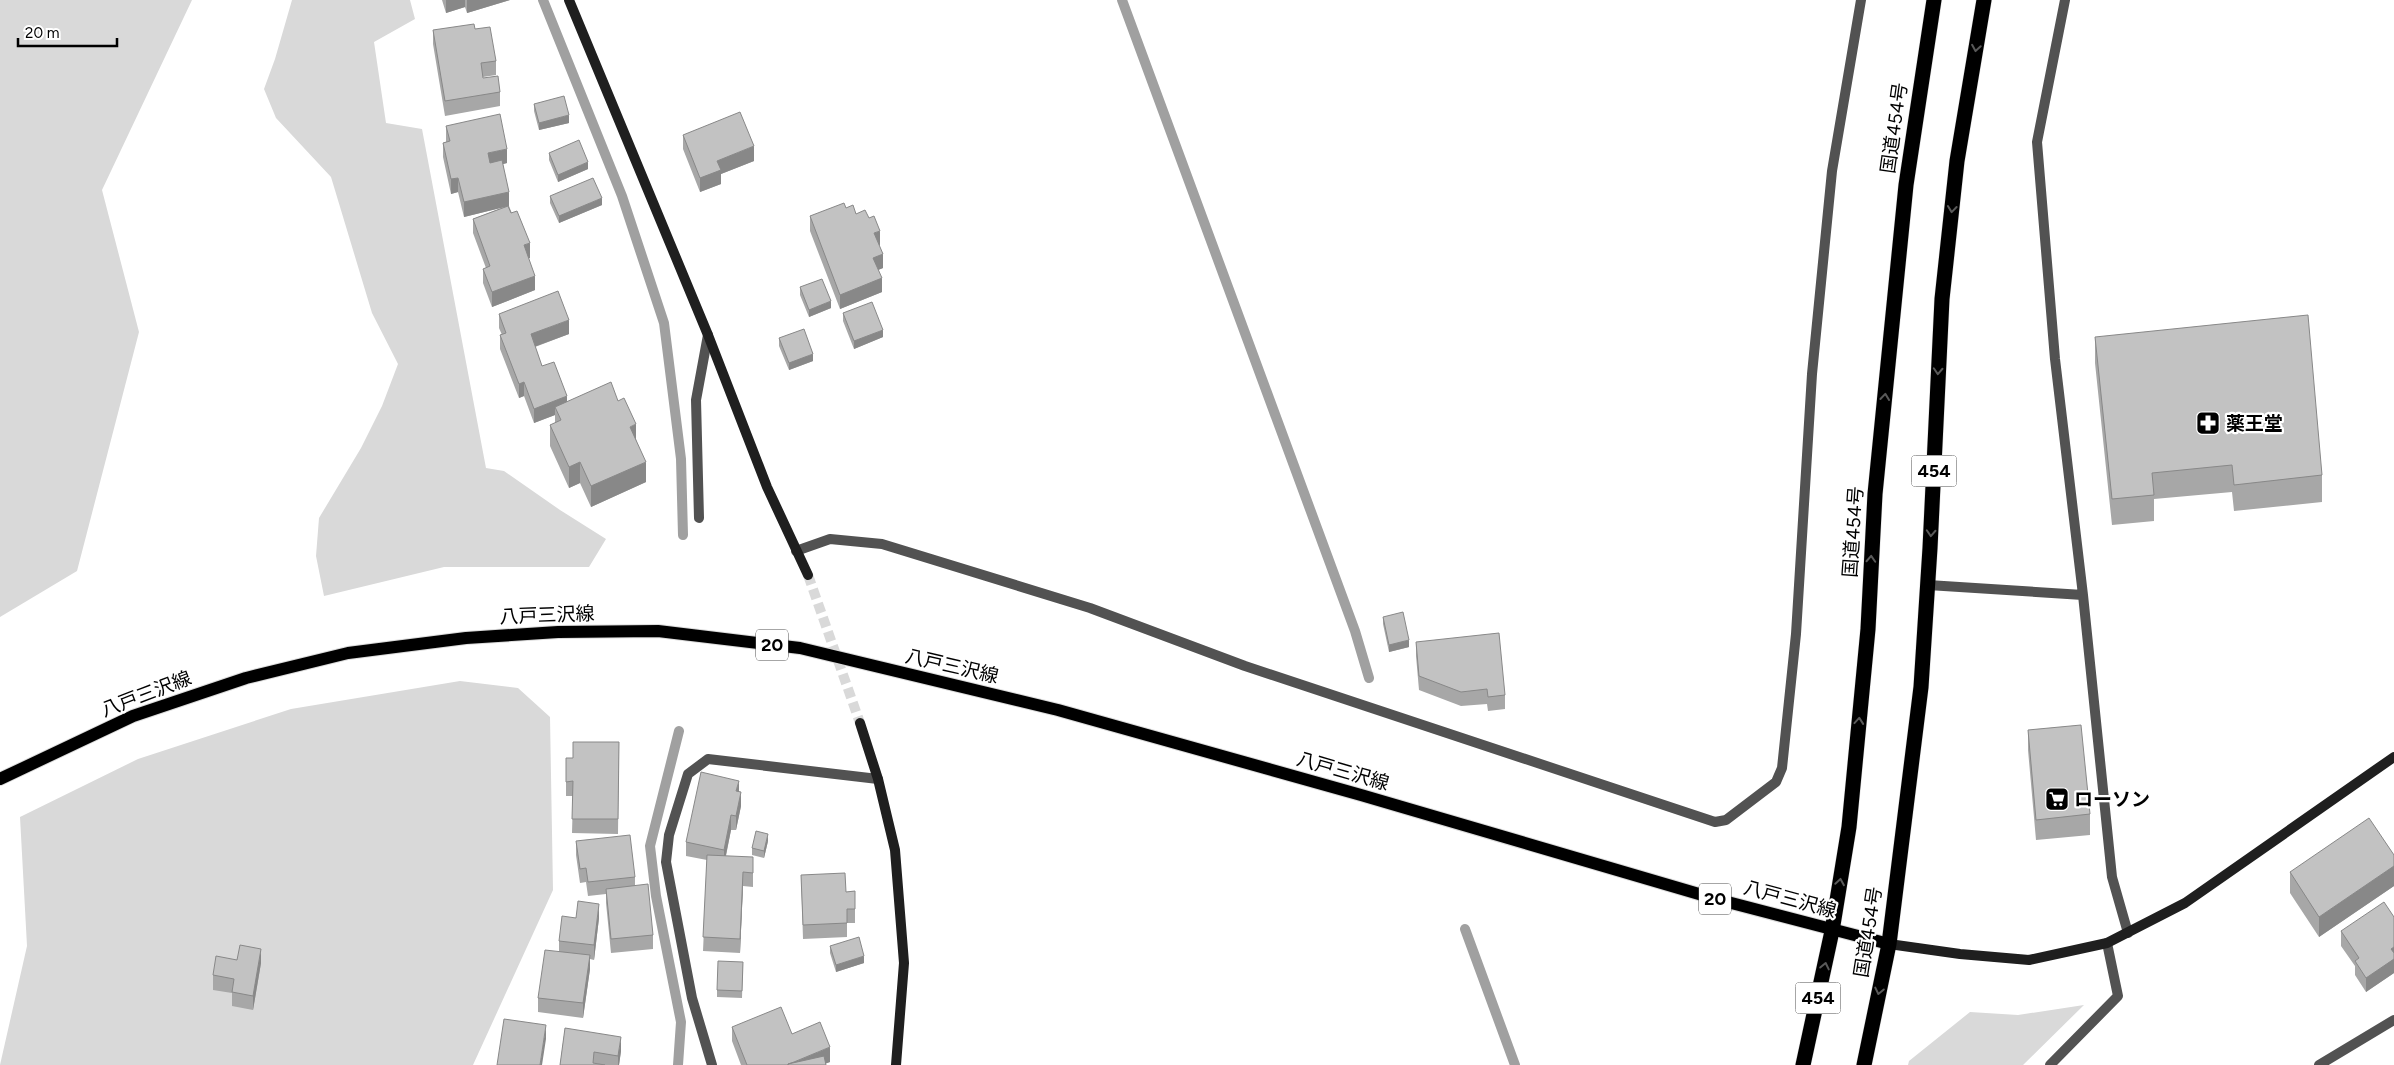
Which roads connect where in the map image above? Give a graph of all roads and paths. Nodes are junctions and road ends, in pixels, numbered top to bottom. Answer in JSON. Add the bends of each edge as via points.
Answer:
{"nodes":[{"id":1,"x":569,"y":0,"type":"edge"},
{"id":2,"x":1861,"y":0,"type":"edge"},
{"id":3,"x":1934,"y":0,"type":"edge"},
{"id":4,"x":1984,"y":0,"type":"edge"},
{"id":5,"x":2065,"y":0,"type":"edge"},
{"id":6,"x":708,"y":335,"type":"junction"},
{"id":7,"x":699,"y":518,"type":"dead end"},
{"id":8,"x":796,"y":551,"type":"junction"},
{"id":9,"x":808,"y":575,"type":"tunnel mouth"},
{"id":10,"x":1928,"y":585,"type":"junction"},
{"id":11,"x":2083,"y":595,"type":"junction"},
{"id":12,"x":860,"y":723,"type":"tunnel mouth"},
{"id":13,"x":2394,"y":757,"type":"edge"},
{"id":14,"x":0,"y":778,"type":"edge"},
{"id":15,"x":878,"y":779,"type":"junction"},
{"id":16,"x":1832,"y":930,"type":"junction"},
{"id":17,"x":2128,"y":933,"type":"junction"},
{"id":18,"x":2107,"y":943,"type":"junction"},
{"id":19,"x":1889,"y":944,"type":"junction"},
{"id":20,"x":2394,"y":1020,"type":"edge"},
{"id":21,"x":712,"y":1065,"type":"edge"},
{"id":22,"x":896,"y":1065,"type":"edge"},
{"id":23,"x":1804,"y":1065,"type":"edge"},
{"id":24,"x":1864,"y":1065,"type":"edge"},
{"id":25,"x":2050,"y":1065,"type":"edge"},
{"id":26,"x":2319,"y":1065,"type":"edge"}],
"edges":[{"from":1,"to":6,"type":"street"},
{"from":2,"to":8,"type":"street","via":[[1832,171],[1812,374],[1796,634],[1782,768],[1776,782],[1726,820],[1715,822],[1522,759],[1245,666],[1090,608],[882,544],[830,539]]},
{"from":16,"to":3,"type":"highway","name":"国道454号","number":"454","one_way":true,"via":[[1850,817],[1868,629],[1875,494],[1906,186]]},
{"from":4,"to":10,"type":"highway","name":"国道454号","number":"454","one_way":true,"via":[[1957,161],[1942,300]]},
{"from":5,"to":11,"type":"street","via":[[2037,142],[2055,359]]},
{"from":6,"to":7,"type":"street","via":[[696,400]]},
{"from":6,"to":8,"type":"street","via":[[767,487]]},
{"from":8,"to":9,"type":"street"},
{"from":10,"to":11,"type":"street"},
{"from":10,"to":19,"type":"highway","name":"国道454号","number":"454","via":[[1921,687]]},
{"from":11,"to":17,"type":"street","via":[[2112,877]]},
{"from":12,"to":15,"type":"street"},
{"from":13,"to":17,"type":"street","via":[[2185,902]]},
{"from":14,"to":16,"type":"main road","name":"八戸三沢線","number":"20","via":[[133,716],[246,678],[348,653],[466,638],[558,632],[658,631],[800,648],[1058,710]]},
{"from":15,"to":21,"type":"street","via":[[708,759],[688,774],[669,835],[666,862],[692,998]]},
{"from":15,"to":22,"type":"street","via":[[895,850],[904,963]]},
{"from":16,"to":19,"type":"main road","name":"八戸三沢線","number":"20"},
{"from":23,"to":16,"type":"highway","name":"国道454号","number":"454","one_way":true},
{"from":17,"to":18,"type":"street"},
{"from":18,"to":19,"type":"street","via":[[2029,960]]},
{"from":18,"to":25,"type":"street","via":[[2118,996]]},
{"from":19,"to":24,"type":"highway","name":"国道454号","number":"454","one_way":true},
{"from":20,"to":26,"type":"street"}]}
